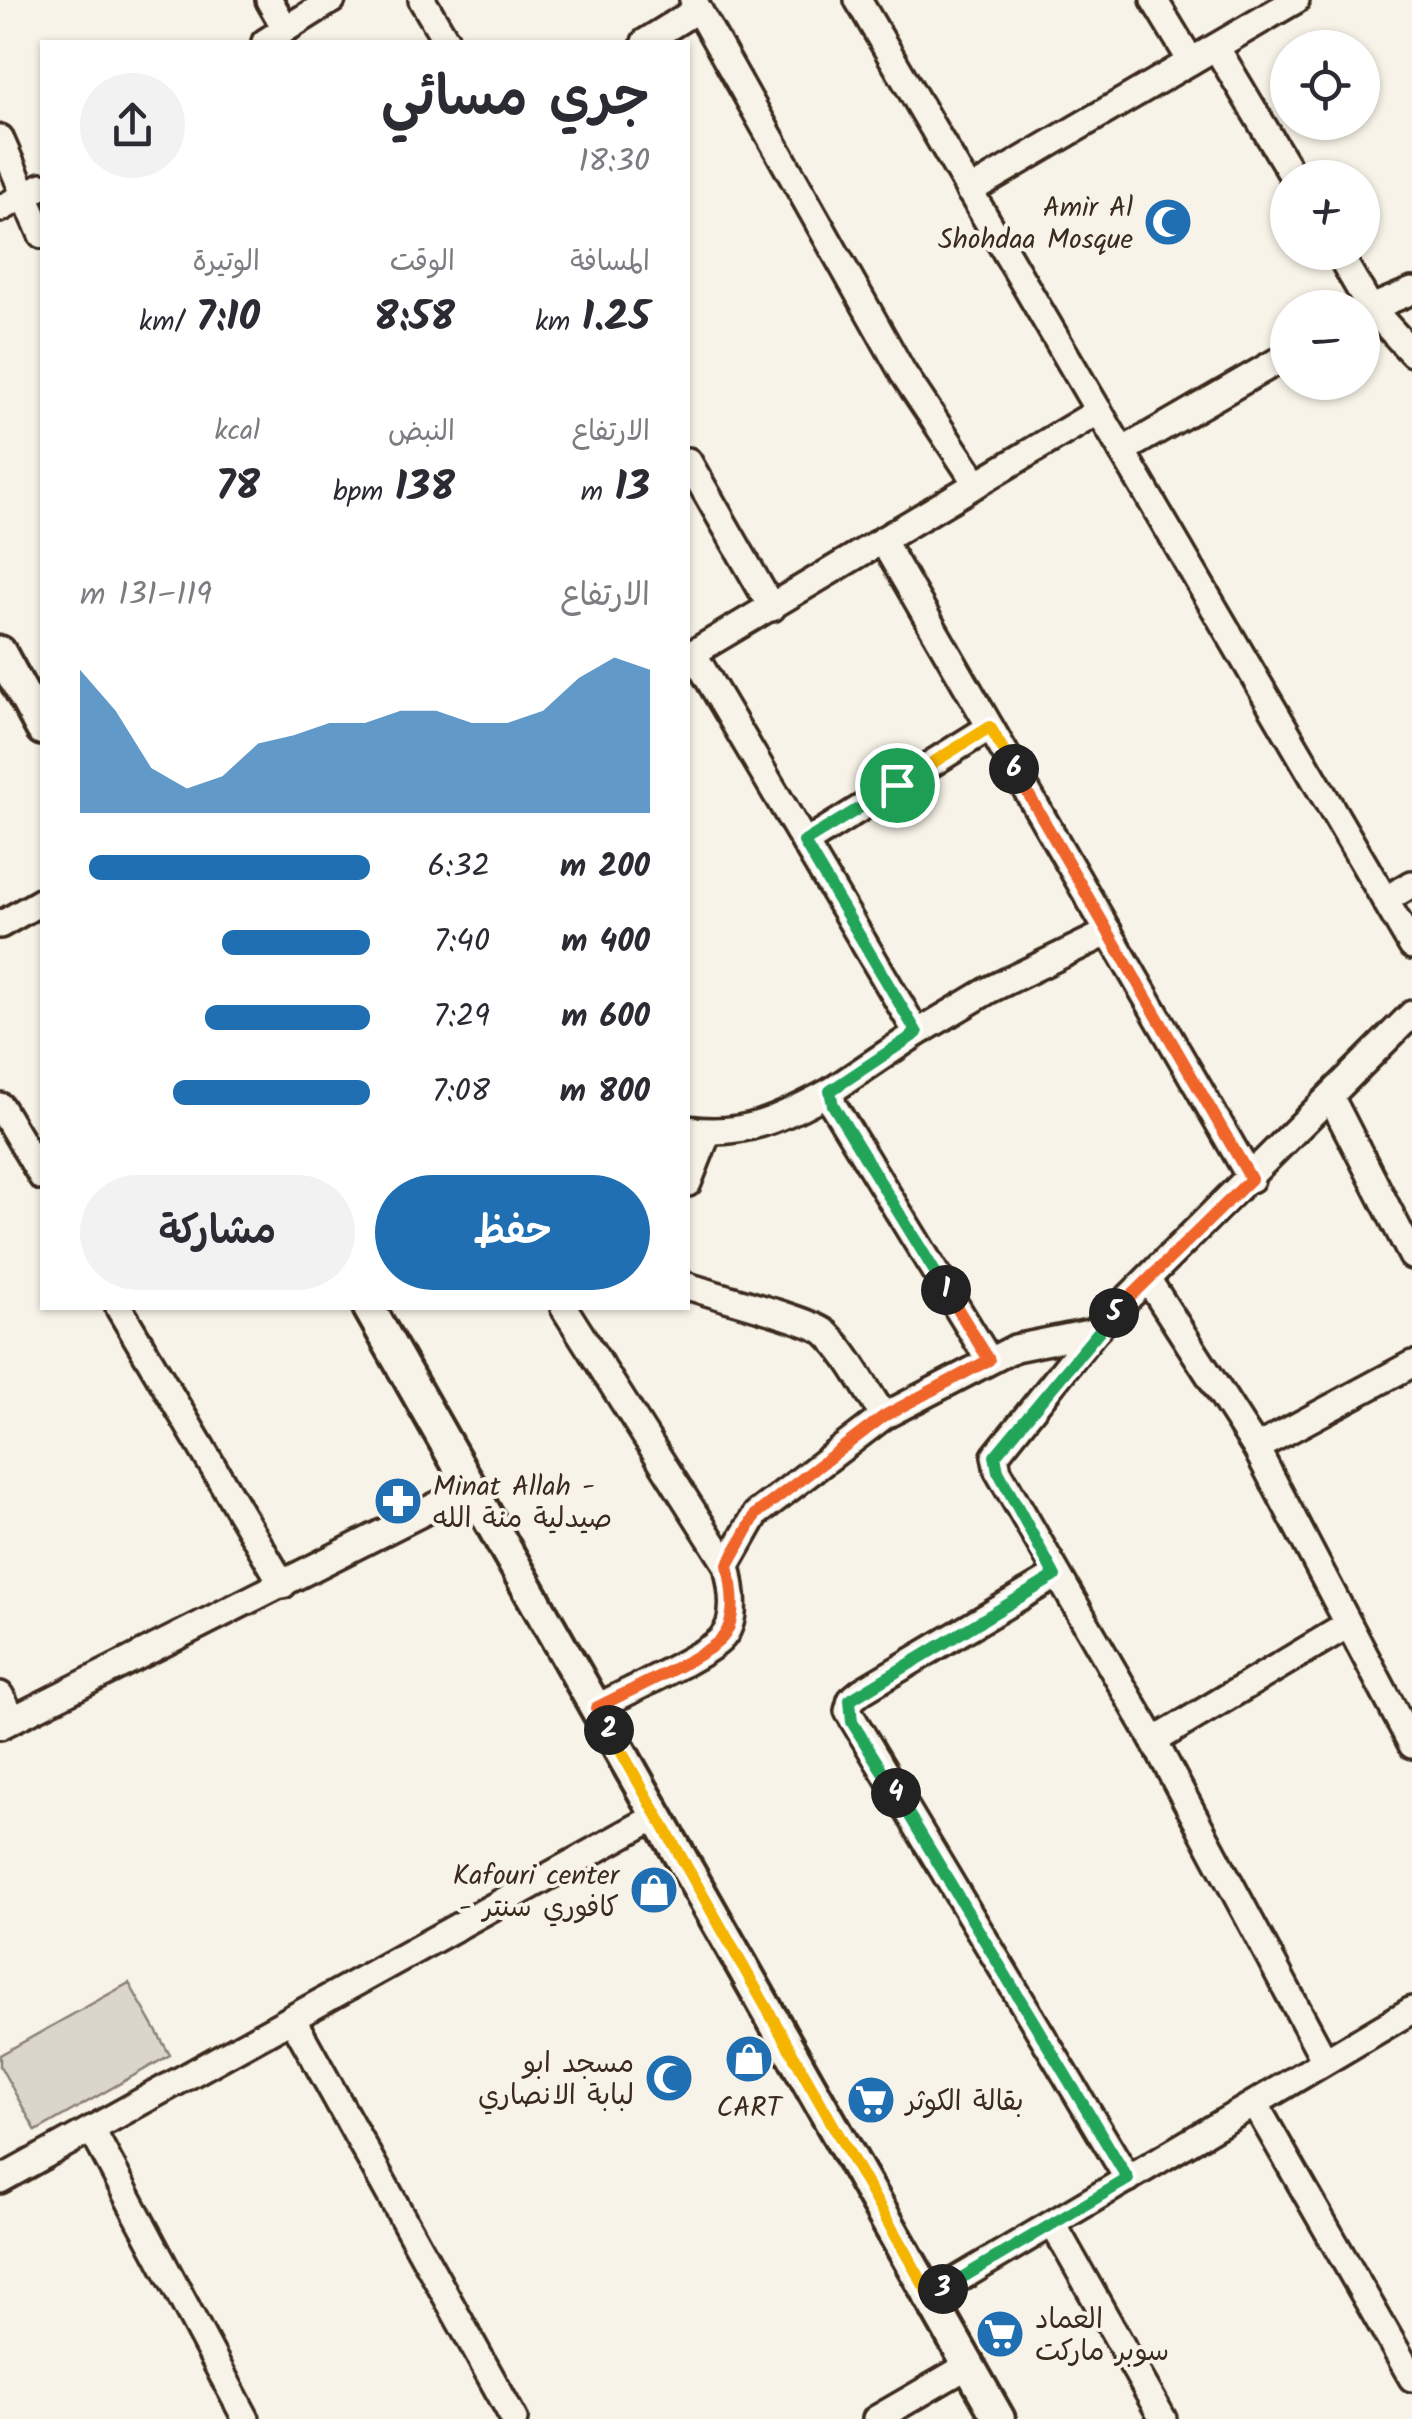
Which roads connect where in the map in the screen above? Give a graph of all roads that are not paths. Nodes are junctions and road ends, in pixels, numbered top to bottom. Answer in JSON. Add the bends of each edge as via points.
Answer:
{"nodes":[{"id":1,"x":269,"y":0,"type":"edge"},
{"id":2,"x":332,"y":0,"type":"edge"},
{"id":3,"x":422,"y":0,"type":"edge"},
{"id":4,"x":858,"y":0,"type":"edge"},
{"id":5,"x":1154,"y":0,"type":"edge"},
{"id":6,"x":1296,"y":0,"type":"edge"},
{"id":7,"x":696,"y":5,"type":"edge"},
{"id":8,"x":275,"y":35,"type":"edge"},
{"id":9,"x":446,"y":40,"type":"edge"},
{"id":10,"x":648,"y":40,"type":"edge"},
{"id":11,"x":1216,"y":47,"type":"junction"},
{"id":12,"x":1191,"y":62,"type":"junction"},
{"id":13,"x":0,"y":138,"type":"edge"},
{"id":14,"x":1283,"y":160,"type":"edge"},
{"id":15,"x":969,"y":191,"type":"junction"},
{"id":16,"x":34,"y":192,"type":"edge"},
{"id":17,"x":0,"y":209,"type":"edge"},
{"id":18,"x":40,"y":224,"type":"edge"},
{"id":19,"x":1412,"y":290,"type":"edge"},
{"id":20,"x":1380,"y":304,"type":"edge"},
{"id":21,"x":1380,"y":323,"type":"edge"},
{"id":22,"x":1412,"y":354,"type":"edge"},
{"id":23,"x":1270,"y":365,"type":"edge"},
{"id":24,"x":1099,"y":411,"type":"junction"},
{"id":25,"x":1122,"y":451,"type":"junction"},
{"id":26,"x":690,"y":465,"type":"edge"},
{"id":27,"x":977,"y":484,"type":"junction"},
{"id":28,"x":884,"y":543,"type":"junction"},
{"id":29,"x":772,"y":608,"type":"junction"},
{"id":30,"x":0,"y":652,"type":"edge"},
{"id":31,"x":690,"y":654,"type":"edge"},
{"id":32,"x":40,"y":724,"type":"edge"},
{"id":33,"x":990,"y":727,"type":"junction"},
{"id":34,"x":804,"y":842,"type":"junction"},
{"id":35,"x":1412,"y":884,"type":"edge"},
{"id":36,"x":1385,"y":900,"type":"junction"},
{"id":37,"x":40,"y":902,"type":"edge"},
{"id":38,"x":0,"y":926,"type":"edge"},
{"id":39,"x":1109,"y":932,"type":"junction"},
{"id":40,"x":1412,"y":946,"type":"edge"},
{"id":41,"x":1412,"y":1014,"type":"edge"},
{"id":42,"x":917,"y":1033,"type":"junction"},
{"id":43,"x":830,"y":1091,"type":"junction"},
{"id":44,"x":1331,"y":1098,"type":"junction"},
{"id":45,"x":0,"y":1106,"type":"edge"},
{"id":46,"x":698,"y":1130,"type":"edge"},
{"id":47,"x":690,"y":1172,"type":"edge"},
{"id":48,"x":40,"y":1175,"type":"edge"},
{"id":49,"x":1251,"y":1179,"type":"junction"},
{"id":50,"x":1412,"y":1256,"type":"edge"},
{"id":51,"x":1148,"y":1280,"type":"junction"},
{"id":52,"x":690,"y":1287,"type":"edge"},
{"id":53,"x":121,"y":1310,"type":"edge"},
{"id":54,"x":371,"y":1310,"type":"edge"},
{"id":55,"x":565,"y":1310,"type":"edge"},
{"id":56,"x":1094,"y":1332,"type":"junction"},
{"id":57,"x":989,"y":1360,"type":"junction"},
{"id":58,"x":1412,"y":1364,"type":"edge"},
{"id":59,"x":884,"y":1416,"type":"junction"},
{"id":60,"x":1256,"y":1448,"type":"junction"},
{"id":61,"x":473,"y":1488,"type":"junction"},
{"id":62,"x":728,"y":1565,"type":"junction"},
{"id":63,"x":1055,"y":1576,"type":"junction"},
{"id":64,"x":283,"y":1585,"type":"junction"},
{"id":65,"x":1346,"y":1626,"type":"junction"},
{"id":66,"x":0,"y":1694,"type":"edge"},
{"id":67,"x":596,"y":1708,"type":"junction"},
{"id":68,"x":6,"y":1722,"type":"edge"},
{"id":69,"x":1154,"y":1742,"type":"junction"},
{"id":70,"x":1412,"y":1744,"type":"edge"},
{"id":71,"x":658,"y":1816,"type":"junction"},
{"id":72,"x":1412,"y":2010,"type":"edge"},
{"id":73,"x":292,"y":2018,"type":"junction"},
{"id":74,"x":1326,"y":2060,"type":"junction"},
{"id":75,"x":1255,"y":2104,"type":"junction"},
{"id":76,"x":92,"y":2130,"type":"junction"},
{"id":77,"x":1128,"y":2179,"type":"junction"},
{"id":78,"x":0,"y":2180,"type":"edge"},
{"id":79,"x":1053,"y":2224,"type":"junction"},
{"id":80,"x":930,"y":2296,"type":"junction"},
{"id":81,"x":969,"y":2365,"type":"junction"},
{"id":82,"x":1412,"y":2378,"type":"edge"},
{"id":83,"x":246,"y":2419,"type":"edge"},
{"id":84,"x":514,"y":2419,"type":"edge"},
{"id":85,"x":876,"y":2419,"type":"edge"},
{"id":86,"x":999,"y":2419,"type":"edge"},
{"id":87,"x":1164,"y":2419,"type":"edge"}],
"edges":[{"from":1,"to":8,"type":"street"},
{"from":2,"to":8,"type":"street"},
{"from":3,"to":9,"type":"street"},
{"from":4,"to":15,"type":"street"},
{"from":5,"to":12,"type":"street"},
{"from":6,"to":11,"type":"street"},
{"from":7,"to":10,"type":"street"},
{"from":7,"to":27,"type":"street","via":[[903,373]]},
{"from":11,"to":12,"type":"street"},
{"from":11,"to":14,"type":"street"},
{"from":12,"to":15,"type":"street"},
{"from":13,"to":16,"type":"street"},
{"from":15,"to":24,"type":"street"},
{"from":16,"to":17,"type":"street"},
{"from":16,"to":18,"type":"street"},
{"from":19,"to":20,"type":"street"},
{"from":21,"to":22,"type":"street"},
{"from":23,"to":25,"type":"street"},
{"from":24,"to":25,"type":"street"},
{"from":24,"to":27,"type":"street"},
{"from":25,"to":36,"type":"street"},
{"from":26,"to":29,"type":"street"},
{"from":27,"to":28,"type":"street"},
{"from":28,"to":29,"type":"street"},
{"from":28,"to":33,"type":"street"},
{"from":29,"to":31,"type":"street"},
{"from":30,"to":32,"type":"street"},
{"from":31,"to":34,"type":"street"},
{"from":33,"to":34,"type":"street"},
{"from":33,"to":39,"type":"street"},
{"from":34,"to":42,"type":"street"},
{"from":35,"to":36,"type":"street"},
{"from":36,"to":40,"type":"street"},
{"from":37,"to":38,"type":"street"},
{"from":39,"to":42,"type":"street"},
{"from":39,"to":49,"type":"street"},
{"from":41,"to":44,"type":"street"},
{"from":42,"to":43,"type":"street"},
{"from":43,"to":46,"type":"street","via":[[742,1131]]},
{"from":43,"to":57,"type":"street"},
{"from":44,"to":49,"type":"street"},
{"from":44,"to":50,"type":"street"},
{"from":45,"to":48,"type":"street"},
{"from":46,"to":47,"type":"street"},
{"from":49,"to":51,"type":"street"},
{"from":51,"to":56,"type":"street"},
{"from":51,"to":60,"type":"street"},
{"from":52,"to":59,"type":"street","via":[[826,1333]]},
{"from":53,"to":64,"type":"street"},
{"from":54,"to":61,"type":"street"},
{"from":55,"to":62,"type":"street"},
{"from":56,"to":57,"type":"street"},
{"from":56,"to":63,"type":"street","via":[[995,1456]]},
{"from":57,"to":59,"type":"street"},
{"from":58,"to":60,"type":"street"},
{"from":59,"to":62,"type":"street","via":[[756,1514]]},
{"from":60,"to":65,"type":"street"},
{"from":61,"to":64,"type":"street"},
{"from":61,"to":67,"type":"street"},
{"from":62,"to":67,"type":"street","via":[[731,1616],[721,1640]]},
{"from":63,"to":69,"type":"street"},
{"from":63,"to":77,"type":"street","via":[[862,1691],[848,1711]]},
{"from":64,"to":68,"type":"street"},
{"from":65,"to":69,"type":"street"},
{"from":65,"to":70,"type":"street"},
{"from":66,"to":68,"type":"street"},
{"from":67,"to":71,"type":"street"},
{"from":69,"to":74,"type":"street"},
{"from":71,"to":73,"type":"street"},
{"from":71,"to":80,"type":"street"},
{"from":72,"to":74,"type":"street"},
{"from":73,"to":76,"type":"street"},
{"from":73,"to":84,"type":"street"},
{"from":74,"to":75,"type":"street"},
{"from":75,"to":77,"type":"street"},
{"from":75,"to":82,"type":"street"},
{"from":76,"to":78,"type":"street"},
{"from":76,"to":83,"type":"street"},
{"from":77,"to":79,"type":"street"},
{"from":79,"to":80,"type":"street"},
{"from":79,"to":87,"type":"street"},
{"from":80,"to":81,"type":"street"},
{"from":81,"to":85,"type":"street"},
{"from":81,"to":86,"type":"street"}]}
